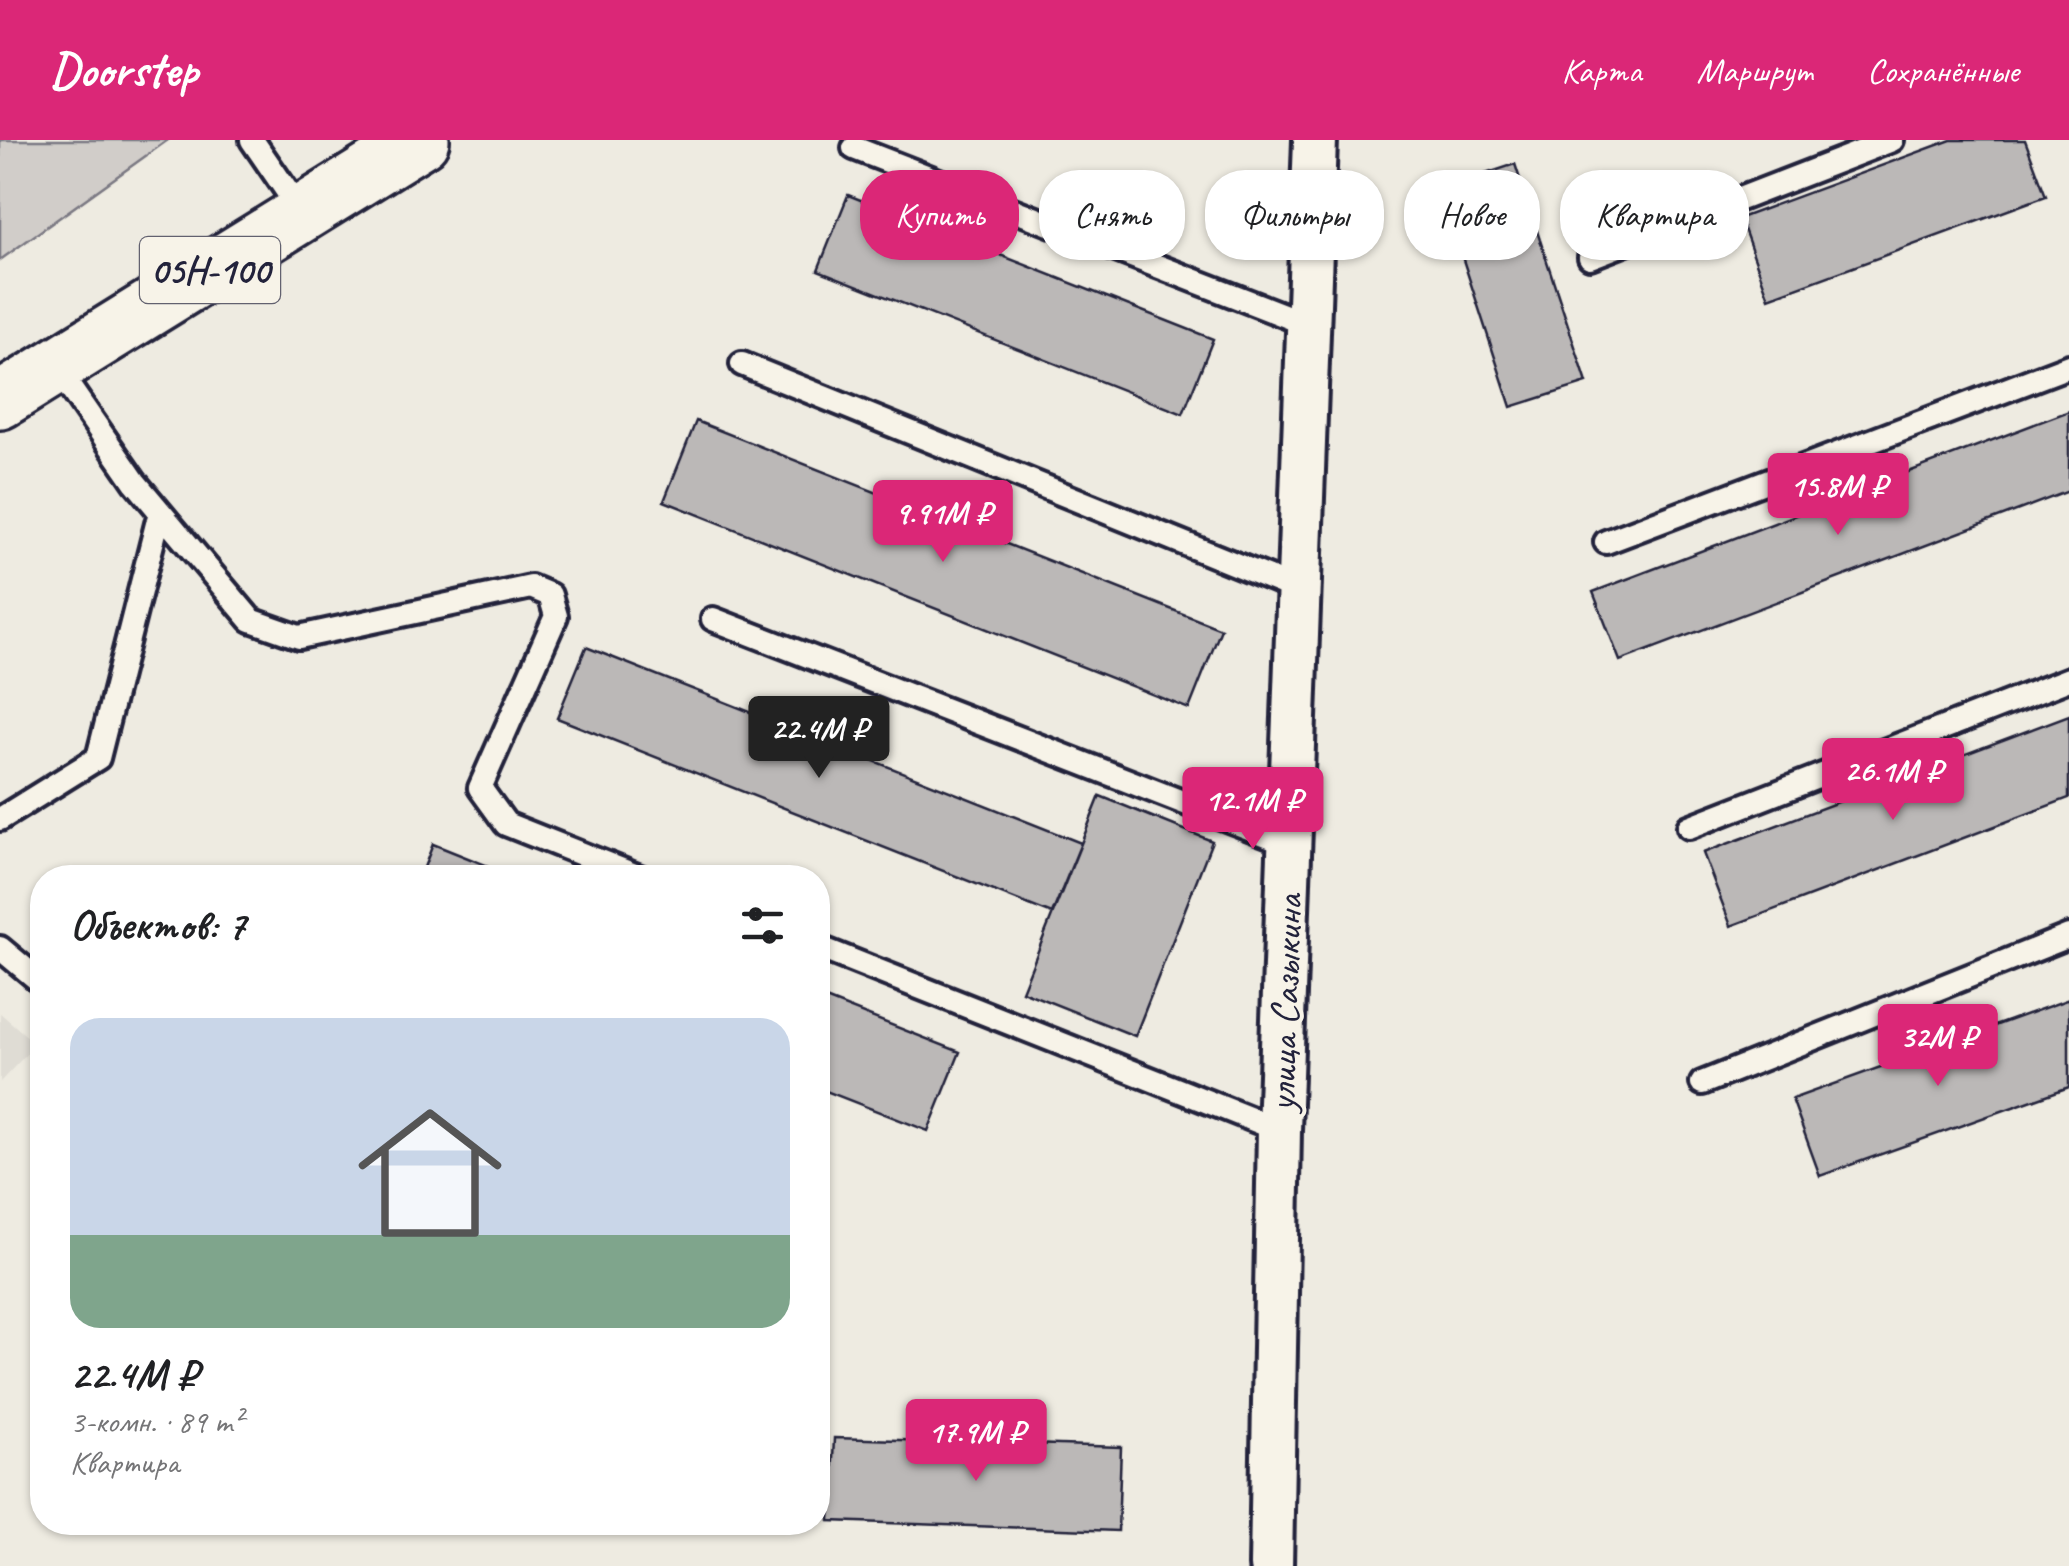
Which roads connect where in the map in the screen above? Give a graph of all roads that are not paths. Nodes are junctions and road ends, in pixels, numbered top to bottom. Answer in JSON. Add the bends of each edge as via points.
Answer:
{"nodes":[{"id":1,"x":252,"y":140,"type":"edge"},
{"id":2,"x":420,"y":140,"type":"edge"},
{"id":3,"x":1315,"y":140,"type":"edge"},
{"id":4,"x":1892,"y":140,"type":"edge"},
{"id":5,"x":854,"y":148,"type":"dead end"},
{"id":6,"x":1749,"y":195,"type":"edge"},
{"id":7,"x":302,"y":213,"type":"junction"},
{"id":8,"x":1308,"y":325,"type":"junction"},
{"id":9,"x":742,"y":364,"type":"dead end"},
{"id":10,"x":55,"y":366,"type":"junction"},
{"id":11,"x":2069,"y":366,"type":"edge"},
{"id":12,"x":0,"y":400,"type":"edge"},
{"id":13,"x":160,"y":512,"type":"junction"},
{"id":14,"x":1606,"y":542,"type":"dead end"},
{"id":15,"x":1299,"y":590,"type":"junction"},
{"id":16,"x":713,"y":619,"type":"dead end"},
{"id":17,"x":2069,"y":679,"type":"edge"},
{"id":18,"x":0,"y":818,"type":"edge"},
{"id":19,"x":1689,"y":827,"type":"dead end"},
{"id":20,"x":1290,"y":844,"type":"junction"},
{"id":21,"x":609,"y":865,"type":"edge"},
{"id":22,"x":2069,"y":936,"type":"edge"},
{"id":23,"x":0,"y":948,"type":"edge"},
{"id":24,"x":830,"y":952,"type":"edge"},
{"id":25,"x":30,"y":973,"type":"edge"},
{"id":26,"x":1702,"y":1083,"type":"dead end"},
{"id":27,"x":1280,"y":1130,"type":"junction"},
{"id":28,"x":1271,"y":1566,"type":"edge"}],
"edges":[{"from":1,"to":7,"type":"lane"},
{"from":2,"to":7,"type":"main road","number":"05Н-100"},
{"from":3,"to":8,"type":"street","name":"улица Сазыкина"},
{"from":4,"to":6,"type":"lane"},
{"from":5,"to":8,"type":"lane"},
{"from":7,"to":10,"type":"main road","number":"05Н-100"},
{"from":8,"to":15,"type":"street","name":"улица Сазыкина"},
{"from":9,"to":15,"type":"lane"},
{"from":10,"to":12,"type":"main road","number":"05Н-100"},
{"from":10,"to":13,"type":"lane"},
{"from":11,"to":14,"type":"lane"},
{"from":13,"to":18,"type":"lane","via":[[98,758]]},
{"from":13,"to":21,"type":"lane","via":[[250,620],[299,637],[531,587],[550,595],[556,616],[480,788],[506,824]]},
{"from":15,"to":20,"type":"street","name":"улица Сазыкина"},
{"from":16,"to":20,"type":"lane"},
{"from":17,"to":19,"type":"lane"},
{"from":20,"to":27,"type":"street","name":"улица Сазыкина"},
{"from":22,"to":26,"type":"lane"},
{"from":23,"to":25,"type":"lane"},
{"from":24,"to":27,"type":"lane"},
{"from":27,"to":28,"type":"street","name":"улица Сазыкина"}]}
